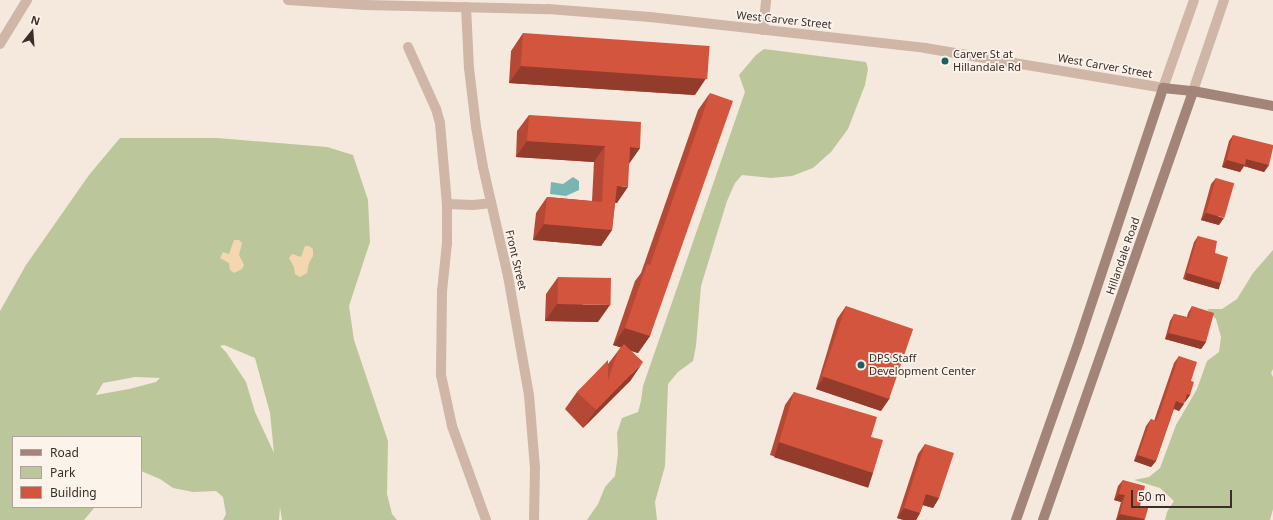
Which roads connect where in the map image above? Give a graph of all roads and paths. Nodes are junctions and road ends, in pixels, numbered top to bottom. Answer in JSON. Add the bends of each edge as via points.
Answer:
{"nodes":[{"id":1,"x":27,"y":0,"type":"edge"},
{"id":2,"x":288,"y":0,"type":"edge"},
{"id":3,"x":766,"y":0,"type":"edge"},
{"id":4,"x":1194,"y":0,"type":"edge"},
{"id":5,"x":1224,"y":0,"type":"edge"},
{"id":6,"x":466,"y":7,"type":"junction"},
{"id":7,"x":763,"y":30,"type":"junction"},
{"id":8,"x":0,"y":44,"type":"edge"},
{"id":9,"x":408,"y":47,"type":"dead end"},
{"id":10,"x":1163,"y":88,"type":"junction"},
{"id":11,"x":1193,"y":91,"type":"junction"},
{"id":12,"x":1273,"y":106,"type":"edge"},
{"id":13,"x":491,"y":203,"type":"junction"},
{"id":14,"x":447,"y":204,"type":"junction"},
{"id":15,"x":486,"y":520,"type":"edge"},
{"id":16,"x":534,"y":520,"type":"edge"},
{"id":17,"x":1016,"y":520,"type":"edge"},
{"id":18,"x":1043,"y":520,"type":"edge"}],
"edges":[{"from":1,"to":8,"type":"street"},
{"from":2,"to":6,"type":"street","name":"West Carver Street"},
{"from":3,"to":7,"type":"street"},
{"from":4,"to":10,"type":"street","name":"Hillandale Road"},
{"from":5,"to":11,"type":"street","name":"Hillandale Road"},
{"from":6,"to":7,"type":"street","name":"West Carver Street","via":[[578,11]]},
{"from":6,"to":13,"type":"street","name":"Front Street","via":[[472,100],[482,167]]},
{"from":7,"to":10,"type":"street","name":"West Carver Street","via":[[925,48]]},
{"from":9,"to":14,"type":"street","via":[[440,123]]},
{"from":10,"to":11,"type":"main road","name":"West Carver Street"},
{"from":10,"to":17,"type":"main road","name":"Hillandale Road"},
{"from":11,"to":12,"type":"main road","name":"West Carver Street"},
{"from":11,"to":18,"type":"main road","name":"Hillandale Road"},
{"from":13,"to":14,"type":"street"},
{"from":13,"to":16,"type":"street","name":"Front Street","via":[[516,315],[529,395],[535,468]]},
{"from":14,"to":15,"type":"street","via":[[447,243],[441,304],[441,375],[452,426]]}]}
